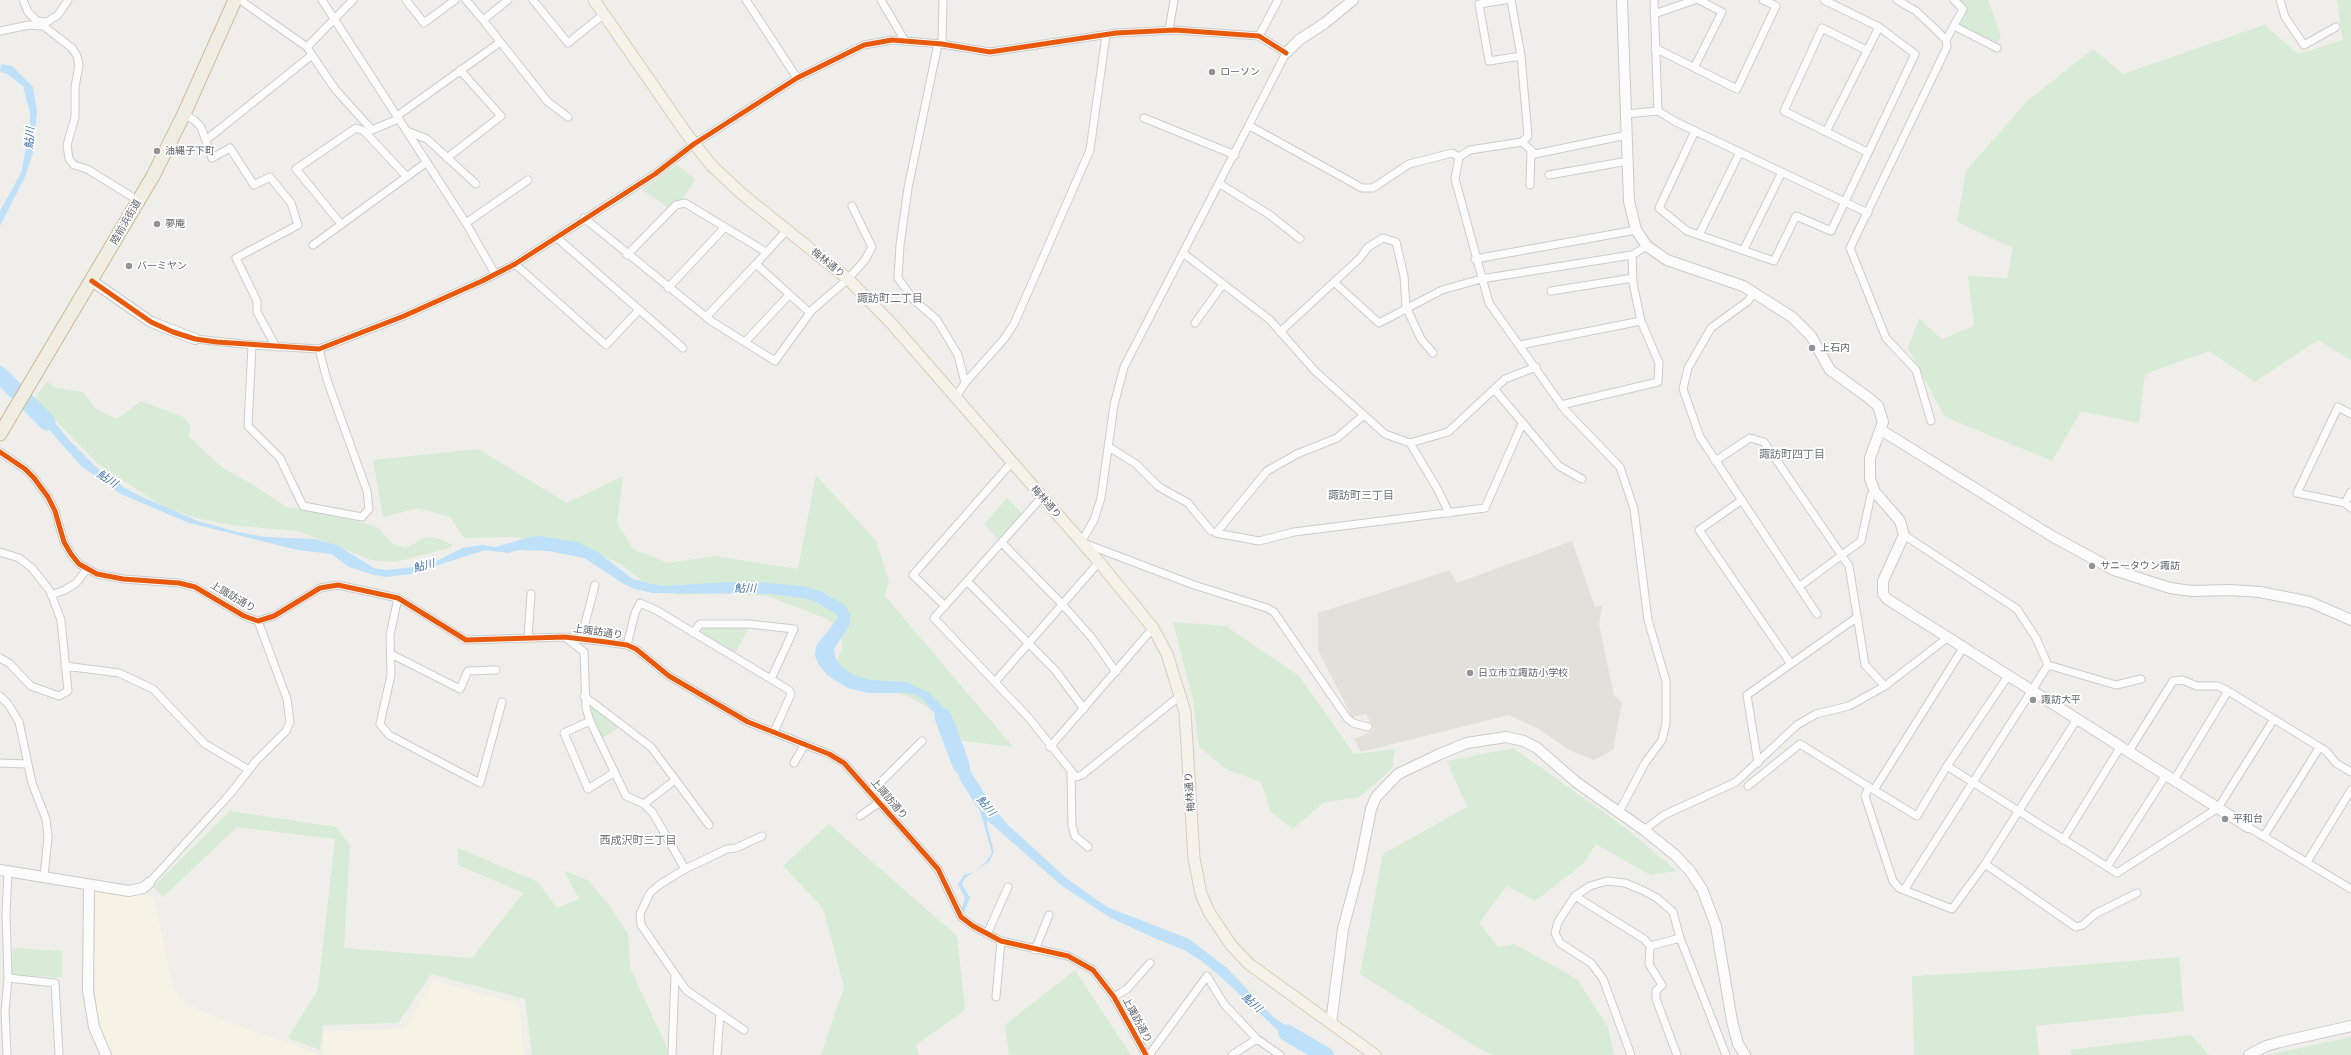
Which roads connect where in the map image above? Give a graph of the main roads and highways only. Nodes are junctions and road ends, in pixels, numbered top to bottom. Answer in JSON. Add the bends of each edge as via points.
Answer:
{"nodes":[{"id":1,"x":234,"y":0,"type":"edge"},
{"id":2,"x":594,"y":0,"type":"edge"},
{"id":3,"x":0,"y":434,"type":"edge"},
{"id":4,"x":1375,"y":1055,"type":"edge"}],
"edges":[{"from":1,"to":3,"type":"highway","name":"陸前浜街道","via":[[184,114],[139,201]]},
{"from":2,"to":4,"type":"main road","name":"梅林通り","via":[[694,144],[730,184],[848,279],[892,324],[1100,562],[1153,628],[1167,654],[1181,694],[1187,735],[1194,858],[1201,894],[1220,930],[1231,946],[1249,964]]}]}
